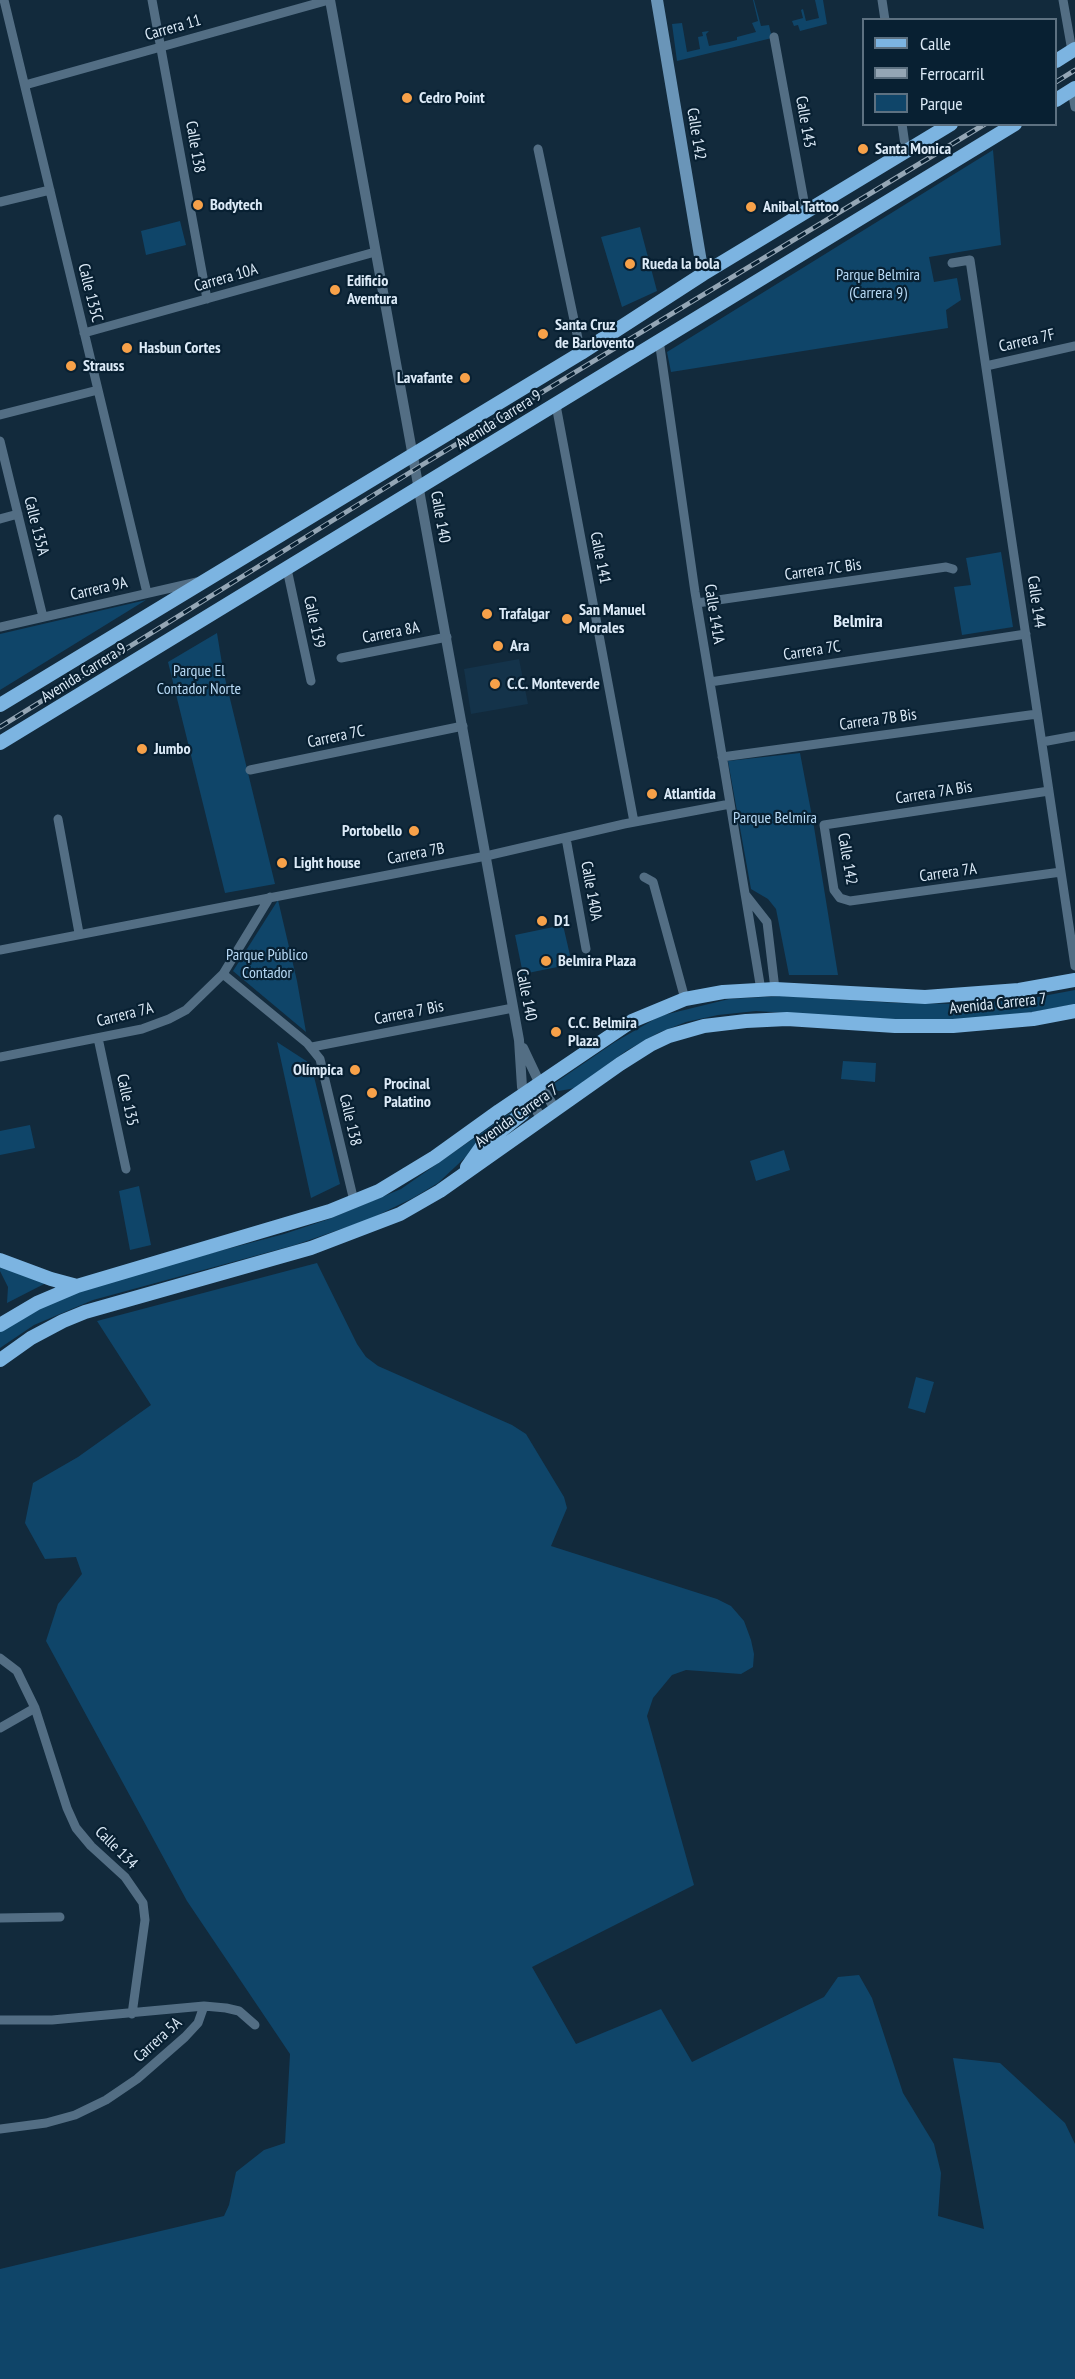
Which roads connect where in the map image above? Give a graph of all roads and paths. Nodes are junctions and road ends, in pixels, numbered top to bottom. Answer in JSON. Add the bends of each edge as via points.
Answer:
{"nodes":[{"id":1,"x":4,"y":0,"type":"edge"},
{"id":2,"x":152,"y":0,"type":"edge"},
{"id":3,"x":329,"y":0,"type":"edge"},
{"id":4,"x":657,"y":0,"type":"edge"},
{"id":5,"x":882,"y":0,"type":"edge"},
{"id":6,"x":1063,"y":0,"type":"edge"},
{"id":7,"x":885,"y":18,"type":"edge"},
{"id":8,"x":774,"y":37,"type":"dead end"},
{"id":9,"x":162,"y":46,"type":"junction"},
{"id":10,"x":1074,"y":50,"type":"edge"},
{"id":11,"x":1057,"y":60,"type":"edge"},
{"id":12,"x":25,"y":85,"type":"junction"},
{"id":13,"x":1074,"y":89,"type":"edge"},
{"id":14,"x":1057,"y":99,"type":"edge"},
{"id":15,"x":1075,"y":107,"type":"edge"},
{"id":16,"x":902,"y":126,"type":"edge"},
{"id":17,"x":948,"y":126,"type":"edge"},
{"id":18,"x":1012,"y":126,"type":"edge"},
{"id":19,"x":538,"y":149,"type":"dead end"},
{"id":20,"x":906,"y":152,"type":"junction"},
{"id":21,"x":50,"y":190,"type":"junction"},
{"id":22,"x":0,"y":202,"type":"edge"},
{"id":23,"x":806,"y":212,"type":"junction"},
{"id":24,"x":375,"y":252,"type":"junction"},
{"id":25,"x":952,"y":263,"type":"dead end"},
{"id":26,"x":703,"y":274,"type":"junction"},
{"id":27,"x":207,"y":299,"type":"junction"},
{"id":28,"x":84,"y":333,"type":"junction"},
{"id":29,"x":659,"y":340,"type":"junction"},
{"id":30,"x":1075,"y":346,"type":"edge"},
{"id":31,"x":580,"y":353,"type":"junction"},
{"id":32,"x":986,"y":366,"type":"junction"},
{"id":33,"x":98,"y":390,"type":"junction"},
{"id":34,"x":556,"y":405,"type":"junction"},
{"id":35,"x":0,"y":415,"type":"edge"},
{"id":36,"x":0,"y":441,"type":"edge"},
{"id":37,"x":413,"y":455,"type":"junction"},
{"id":38,"x":420,"y":488,"type":"junction"},
{"id":39,"x":18,"y":514,"type":"junction"},
{"id":40,"x":0,"y":519,"type":"edge"},
{"id":41,"x":287,"y":569,"type":"junction"},
{"id":42,"x":953,"y":569,"type":"dead end"},
{"id":43,"x":204,"y":580,"type":"junction"},
{"id":44,"x":147,"y":593,"type":"junction"},
{"id":45,"x":697,"y":603,"type":"junction"},
{"id":46,"x":43,"y":617,"type":"junction"},
{"id":47,"x":0,"y":627,"type":"edge"},
{"id":48,"x":1026,"y":634,"type":"junction"},
{"id":49,"x":447,"y":637,"type":"junction"},
{"id":50,"x":341,"y":658,"type":"dead end"},
{"id":51,"x":311,"y":681,"type":"dead end"},
{"id":52,"x":710,"y":682,"type":"junction"},
{"id":53,"x":0,"y":705,"type":"edge"},
{"id":54,"x":1037,"y":714,"type":"junction"},
{"id":55,"x":463,"y":726,"type":"junction"},
{"id":56,"x":1075,"y":736,"type":"edge"},
{"id":57,"x":1042,"y":742,"type":"junction"},
{"id":58,"x":0,"y":743,"type":"edge"},
{"id":59,"x":722,"y":758,"type":"junction"},
{"id":60,"x":250,"y":770,"type":"dead end"},
{"id":61,"x":1049,"y":791,"type":"junction"},
{"id":62,"x":730,"y":804,"type":"junction"},
{"id":63,"x":58,"y":819,"type":"dead end"},
{"id":64,"x":634,"y":822,"type":"junction"},
{"id":65,"x":824,"y":825,"type":"joint"},
{"id":66,"x":566,"y":838,"type":"junction"},
{"id":67,"x":486,"y":856,"type":"junction"},
{"id":68,"x":1061,"y":872,"type":"junction"},
{"id":69,"x":644,"y":877,"type":"dead end"},
{"id":70,"x":744,"y":892,"type":"junction"},
{"id":71,"x":270,"y":897,"type":"junction"},
{"id":72,"x":840,"y":898,"type":"joint"},
{"id":73,"x":79,"y":933,"type":"junction"},
{"id":74,"x":586,"y":949,"type":"dead end"},
{"id":75,"x":0,"y":950,"type":"edge"},
{"id":76,"x":1075,"y":966,"type":"edge"},
{"id":77,"x":224,"y":974,"type":"junction"},
{"id":78,"x":1075,"y":980,"type":"edge"},
{"id":79,"x":768,"y":989,"type":"junction"},
{"id":80,"x":685,"y":999,"type":"junction"},
{"id":81,"x":513,"y":1008,"type":"junction"},
{"id":82,"x":1075,"y":1011,"type":"edge"},
{"id":83,"x":98,"y":1038,"type":"junction"},
{"id":84,"x":519,"y":1040,"type":"junction"},
{"id":85,"x":312,"y":1047,"type":"junction"},
{"id":86,"x":0,"y":1057,"type":"edge"},
{"id":87,"x":540,"y":1084,"type":"junction"},
{"id":88,"x":528,"y":1098,"type":"junction"},
{"id":89,"x":555,"y":1109,"type":"junction"},
{"id":90,"x":542,"y":1119,"type":"junction"},
{"id":91,"x":126,"y":1169,"type":"dead end"},
{"id":92,"x":462,"y":1174,"type":"junction"},
{"id":93,"x":354,"y":1201,"type":"junction"},
{"id":94,"x":0,"y":1260,"type":"edge"},
{"id":95,"x":77,"y":1286,"type":"junction"},
{"id":96,"x":0,"y":1325,"type":"edge"},
{"id":97,"x":0,"y":1360,"type":"edge"},
{"id":98,"x":0,"y":1658,"type":"edge"},
{"id":99,"x":35,"y":1708,"type":"junction"},
{"id":100,"x":0,"y":1728,"type":"edge"},
{"id":101,"x":60,"y":1917,"type":"dead end"},
{"id":102,"x":0,"y":1918,"type":"edge"},
{"id":103,"x":204,"y":2006,"type":"junction"},
{"id":104,"x":132,"y":2014,"type":"junction"},
{"id":105,"x":0,"y":2020,"type":"edge"},
{"id":106,"x":255,"y":2025,"type":"dead end"},
{"id":107,"x":0,"y":2129,"type":"edge"}],
"edges":[{"from":1,"to":12,"type":"street","name":"Calle 135C"},
{"from":2,"to":9,"type":"street","name":"Calle 138"},
{"from":3,"to":9,"type":"street","name":"Carrera 11"},
{"from":3,"to":24,"type":"street","name":"Calle 140"},
{"from":4,"to":26,"type":"main road","name":"Calle 142"},
{"from":5,"to":7,"type":"street"},
{"from":6,"to":10,"type":"street"},
{"from":8,"to":23,"type":"street","name":"Calle 143"},
{"from":9,"to":12,"type":"street","name":"Carrera 11"},
{"from":9,"to":27,"type":"street","name":"Calle 138"},
{"from":10,"to":11,"type":"main road"},
{"from":12,"to":21,"type":"street","name":"Calle 135C"},
{"from":13,"to":14,"type":"main road"},
{"from":13,"to":15,"type":"street"},
{"from":16,"to":20,"type":"street"},
{"from":17,"to":20,"type":"main road","name":"Avenida Carrera 9"},
{"from":18,"to":29,"type":"main road","name":"Avenida Carrera 9"},
{"from":19,"to":31,"type":"street"},
{"from":20,"to":23,"type":"main road","name":"Avenida Carrera 9"},
{"from":21,"to":22,"type":"street"},
{"from":21,"to":28,"type":"street","name":"Calle 135C"},
{"from":23,"to":26,"type":"main road","name":"Avenida Carrera 9"},
{"from":24,"to":27,"type":"street","name":"Carrera 10A"},
{"from":24,"to":37,"type":"street","name":"Calle 140"},
{"from":25,"to":32,"type":"street","name":"Calle 144","via":[[970,260]]},
{"from":26,"to":31,"type":"main road","name":"Avenida Carrera 9"},
{"from":27,"to":28,"type":"street","name":"Carrera 10A"},
{"from":28,"to":33,"type":"street","name":"Calle 135C"},
{"from":29,"to":34,"type":"main road","name":"Avenida Carrera 9"},
{"from":29,"to":45,"type":"street","name":"Calle 141A"},
{"from":30,"to":32,"type":"street","name":"Carrera 7F"},
{"from":31,"to":37,"type":"main road","name":"Avenida Carrera 9"},
{"from":32,"to":48,"type":"street","name":"Calle 144"},
{"from":33,"to":35,"type":"street"},
{"from":33,"to":44,"type":"street","name":"Calle 135C"},
{"from":34,"to":38,"type":"main road","name":"Avenida Carrera 9"},
{"from":34,"to":64,"type":"street","name":"Calle 141"},
{"from":36,"to":39,"type":"street","name":"Calle 135A"},
{"from":37,"to":38,"type":"street","name":"Calle 140"},
{"from":37,"to":43,"type":"main road","name":"Avenida Carrera 9"},
{"from":38,"to":41,"type":"main road","name":"Avenida Carrera 9"},
{"from":38,"to":49,"type":"street","name":"Calle 140"},
{"from":39,"to":40,"type":"street"},
{"from":39,"to":46,"type":"street","name":"Calle 135A"},
{"from":41,"to":51,"type":"street","name":"Calle 139"},
{"from":41,"to":58,"type":"main road","name":"Avenida Carrera 9"},
{"from":42,"to":45,"type":"street","name":"Carrera 7C Bis"},
{"from":43,"to":44,"type":"street","name":"Carrera 9A"},
{"from":43,"to":53,"type":"main road","name":"Avenida Carrera 9"},
{"from":44,"to":46,"type":"street","name":"Carrera 9A"},
{"from":45,"to":52,"type":"street","name":"Calle 141A"},
{"from":46,"to":47,"type":"street","name":"Carrera 9A"},
{"from":48,"to":52,"type":"street","name":"Carrera 7C"},
{"from":48,"to":54,"type":"street","name":"Calle 144"},
{"from":49,"to":50,"type":"street","name":"Carrera 8A"},
{"from":49,"to":55,"type":"street","name":"Calle 140"},
{"from":52,"to":59,"type":"street","name":"Calle 141A"},
{"from":54,"to":57,"type":"street","name":"Calle 144"},
{"from":54,"to":59,"type":"street","name":"Carrera 7B Bis"},
{"from":55,"to":60,"type":"street","name":"Carrera 7C"},
{"from":55,"to":67,"type":"street","name":"Calle 140"},
{"from":56,"to":57,"type":"street"},
{"from":57,"to":61,"type":"street","name":"Calle 144"},
{"from":59,"to":62,"type":"street","name":"Calle 141A"},
{"from":61,"to":65,"type":"street","name":"Carrera 7A Bis"},
{"from":61,"to":68,"type":"street","name":"Calle 144"},
{"from":62,"to":64,"type":"street","name":"Carrera 7B"},
{"from":62,"to":70,"type":"street","name":"Calle 141A"},
{"from":63,"to":73,"type":"street"},
{"from":64,"to":66,"type":"street","name":"Carrera 7B"},
{"from":65,"to":72,"type":"street","name":"Calle 142","via":[[834,890]]},
{"from":66,"to":67,"type":"street","name":"Carrera 7B"},
{"from":66,"to":74,"type":"street","name":"Calle 140A"},
{"from":67,"to":71,"type":"street","name":"Carrera 7B"},
{"from":67,"to":81,"type":"street","name":"Calle 140"},
{"from":68,"to":72,"type":"street","name":"Carrera 7A","via":[[849,901]]},
{"from":68,"to":76,"type":"street","name":"Calle 144"},
{"from":69,"to":80,"type":"street","via":[[653,882]]},
{"from":70,"to":79,"type":"street","name":"Calle 141A"},
{"from":70,"to":79,"type":"street","name":"Calle 141A","via":[[767,922]]},
{"from":71,"to":73,"type":"street","name":"Carrera 7B"},
{"from":71,"to":77,"type":"street","name":"Carrera 7A"},
{"from":73,"to":75,"type":"street","name":"Carrera 7B"},
{"from":77,"to":83,"type":"street","name":"Carrera 7A","via":[[186,1010],[169,1019]]},
{"from":77,"to":85,"type":"street"},
{"from":78,"to":79,"type":"main road","name":"Avenida Carrera 7","via":[[1019,990],[926,997]]},
{"from":79,"to":80,"type":"main road","name":"Avenida Carrera 7"},
{"from":80,"to":87,"type":"main road","name":"Avenida Carrera 7","via":[[632,1021]]},
{"from":81,"to":84,"type":"street","name":"Calle 140"},
{"from":81,"to":85,"type":"street","name":"Carrera 7 Bis"},
{"from":82,"to":89,"type":"main road","name":"Avenida Carrera 7","via":[[953,1026],[787,1019],[704,1026],[650,1045]]},
{"from":83,"to":86,"type":"street","name":"Carrera 7A"},
{"from":83,"to":91,"type":"street","name":"Calle 135"},
{"from":84,"to":87,"type":"street","name":"Calle 140"},
{"from":84,"to":88,"type":"street","name":"Calle 140","via":[[522,1083]]},
{"from":85,"to":93,"type":"street","name":"Calle 138","via":[[322,1067]]},
{"from":87,"to":88,"type":"main road","name":"Avenida Carrera 7"},
{"from":87,"to":89,"type":"street","name":"Calle 140"},
{"from":88,"to":90,"type":"street","name":"Calle 140"},
{"from":88,"to":92,"type":"main road","via":[[518,1118],[482,1146]]},
{"from":88,"to":93,"type":"main road","name":"Avenida Carrera 7","via":[[407,1175]]},
{"from":89,"to":90,"type":"main road","name":"Avenida Carrera 7"},
{"from":90,"to":92,"type":"main road","name":"Avenida Carrera 7"},
{"from":92,"to":97,"type":"main road","name":"Avenida Carrera 7","via":[[417,1206],[377,1225],[311,1248],[85,1312],[31,1338]]},
{"from":93,"to":95,"type":"main road","name":"Avenida Carrera 7"},
{"from":94,"to":95,"type":"main road"},
{"from":95,"to":96,"type":"main road","name":"Avenida Carrera 7"},
{"from":98,"to":99,"type":"street","name":"Calle 134","via":[[17,1671]]},
{"from":99,"to":100,"type":"street"},
{"from":99,"to":104,"type":"street","name":"Calle 134","via":[[76,1828],[125,1877],[143,1903],[145,1920]]},
{"from":101,"to":102,"type":"street"},
{"from":103,"to":104,"type":"street","name":"Carrera 5A"},
{"from":103,"to":106,"type":"street","via":[[238,2012]]},
{"from":103,"to":107,"type":"street","name":"Carrera 5A","via":[[198,2023],[185,2037],[106,2100],[46,2123]]},
{"from":104,"to":105,"type":"street","name":"Carrera 5A"}]}
